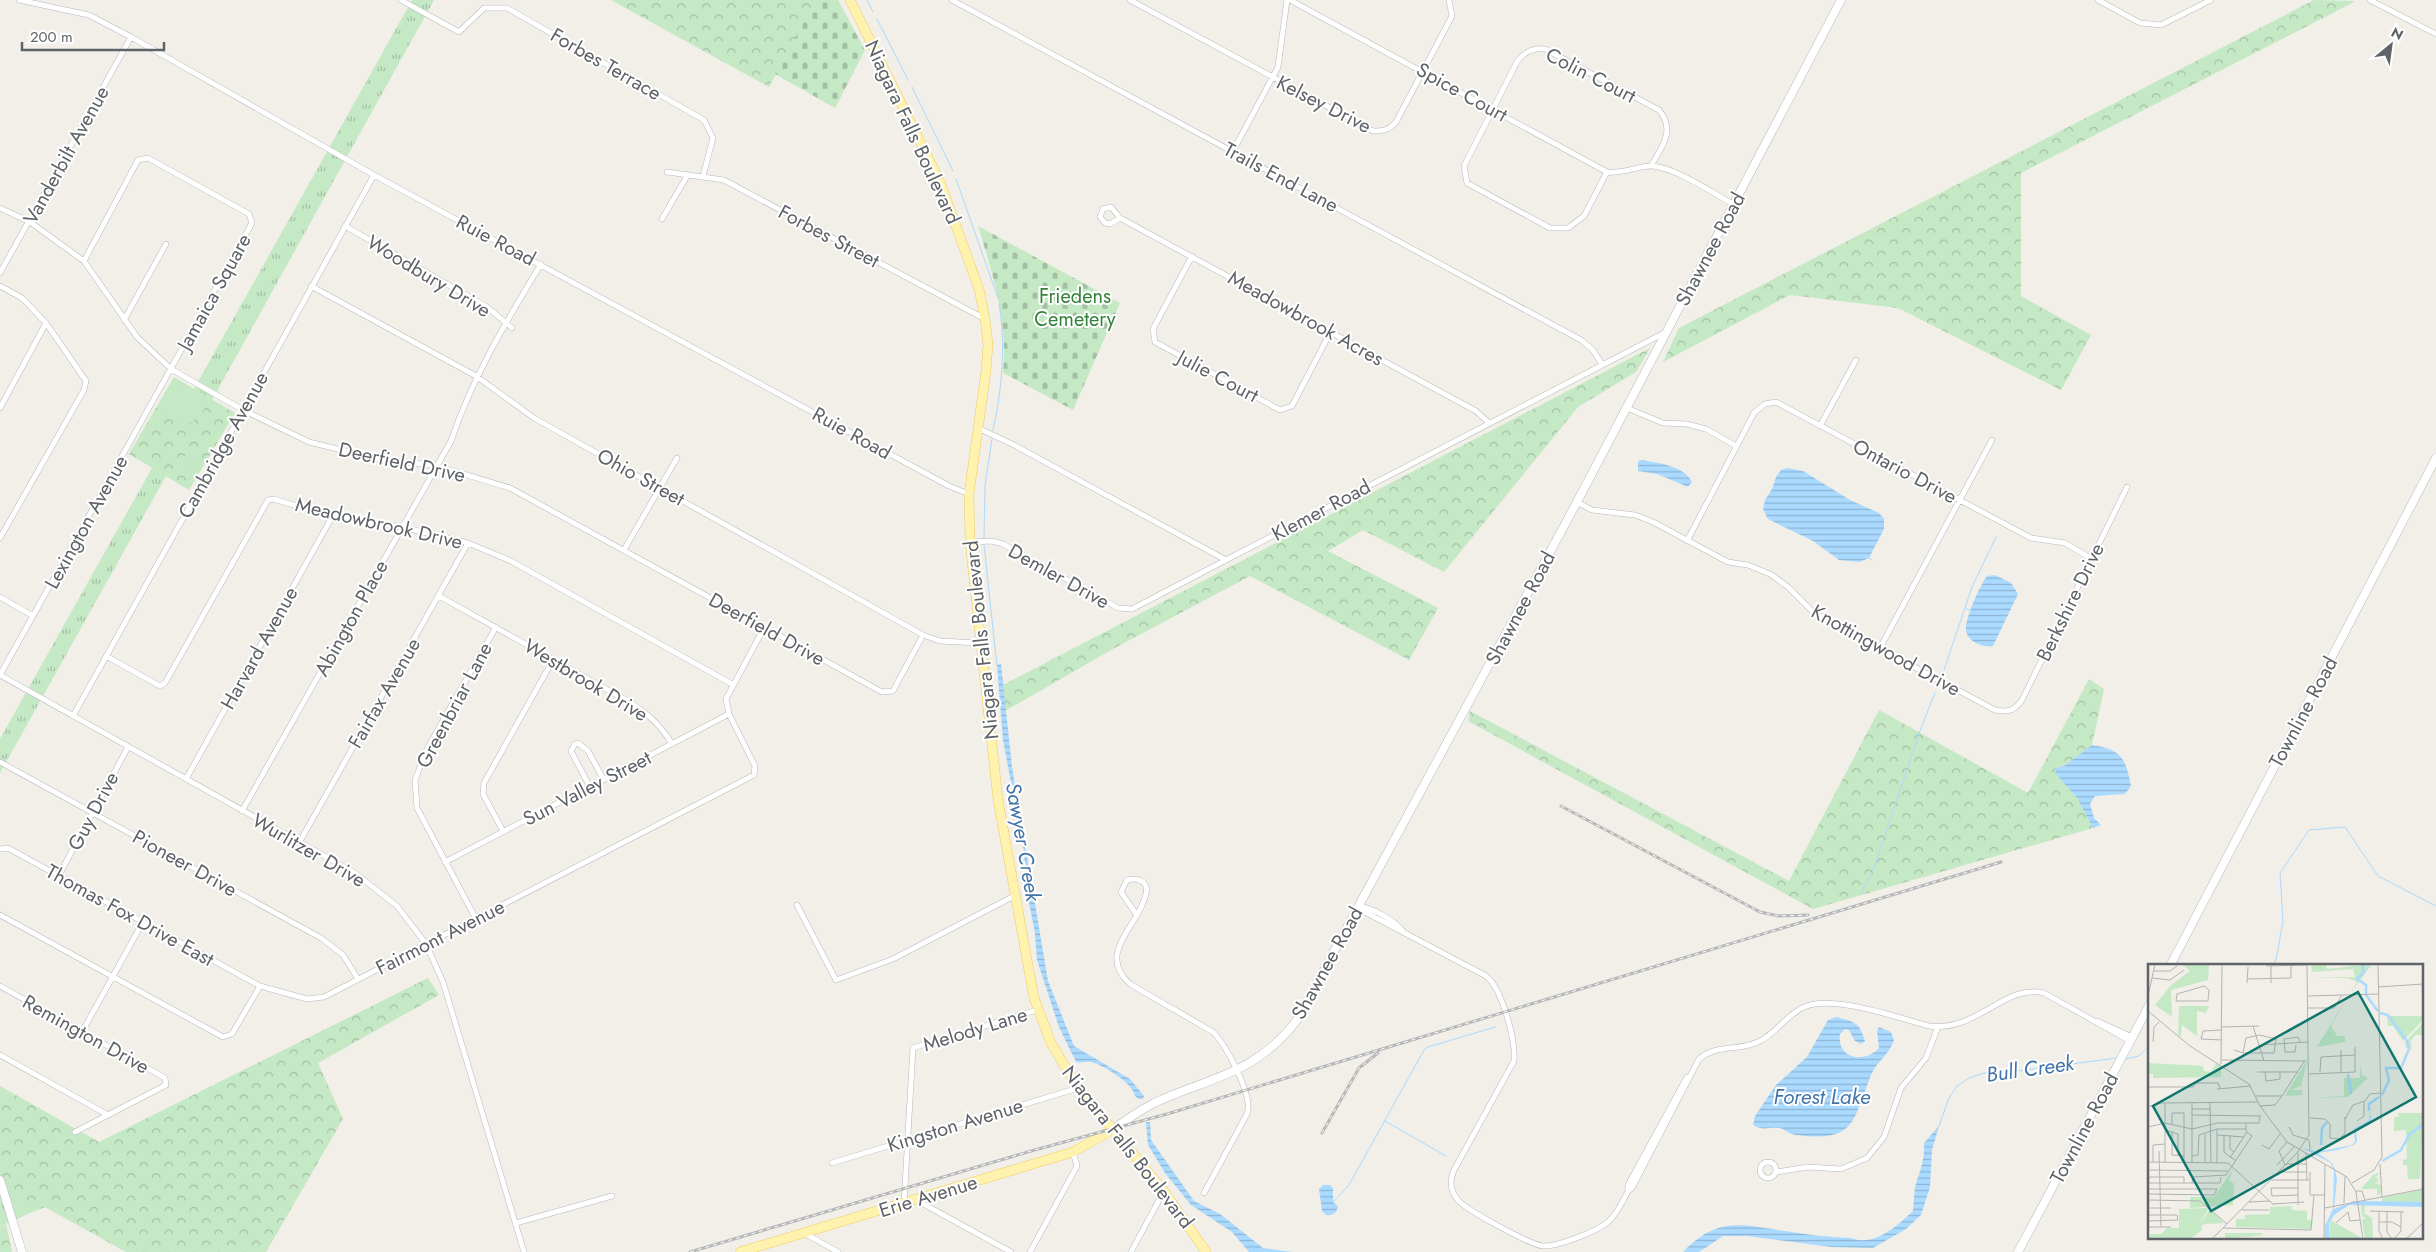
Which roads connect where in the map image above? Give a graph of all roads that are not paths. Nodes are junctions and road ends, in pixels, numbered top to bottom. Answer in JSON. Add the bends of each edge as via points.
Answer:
{"nodes":[{"id":1,"x":19,"y":0,"type":"edge"},
{"id":2,"x":401,"y":0,"type":"edge"},
{"id":3,"x":850,"y":0,"type":"edge"},
{"id":4,"x":952,"y":0,"type":"edge"},
{"id":5,"x":1130,"y":0,"type":"edge"},
{"id":6,"x":1288,"y":0,"type":"edge"},
{"id":7,"x":1449,"y":0,"type":"edge"},
{"id":8,"x":1841,"y":0,"type":"edge"},
{"id":9,"x":2098,"y":0,"type":"edge"},
{"id":10,"x":2211,"y":0,"type":"edge"},
{"id":11,"x":2370,"y":0,"type":"edge"},
{"id":12,"x":2436,"y":34,"type":"edge"},
{"id":13,"x":131,"y":37,"type":"junction"},
{"id":14,"x":1423,"y":71,"type":"junction"},
{"id":15,"x":1273,"y":78,"type":"junction"},
{"id":16,"x":1492,"y":109,"type":"junction"},
{"id":17,"x":1233,"y":151,"type":"junction"},
{"id":18,"x":1652,"y":166,"type":"junction"},
{"id":19,"x":667,"y":172,"type":"dead end"},
{"id":20,"x":1607,"y":172,"type":"junction"},
{"id":21,"x":374,"y":175,"type":"junction"},
{"id":22,"x":687,"y":176,"type":"junction"},
{"id":23,"x":702,"y":176,"type":"junction"},
{"id":24,"x":1733,"y":204,"type":"junction"},
{"id":25,"x":0,"y":208,"type":"edge"},
{"id":26,"x":1120,"y":218,"type":"dead end"},
{"id":27,"x":662,"y":219,"type":"dead end"},
{"id":28,"x":30,"y":222,"type":"junction"},
{"id":29,"x":345,"y":226,"type":"junction"},
{"id":30,"x":166,"y":244,"type":"dead end"},
{"id":31,"x":1192,"y":256,"type":"junction"},
{"id":32,"x":84,"y":261,"type":"junction"},
{"id":33,"x":541,"y":264,"type":"junction"},
{"id":34,"x":0,"y":273,"type":"edge"},
{"id":35,"x":0,"y":286,"type":"edge"},
{"id":36,"x":311,"y":286,"type":"junction"},
{"id":37,"x":985,"y":319,"type":"junction"},
{"id":38,"x":124,"y":320,"type":"junction"},
{"id":39,"x":46,"y":323,"type":"junction"},
{"id":40,"x":505,"y":324,"type":"junction"},
{"id":41,"x":512,"y":328,"type":"dead end"},
{"id":42,"x":1331,"y":332,"type":"junction"},
{"id":43,"x":1667,"y":332,"type":"junction"},
{"id":44,"x":1856,"y":360,"type":"dead end"},
{"id":45,"x":1602,"y":364,"type":"junction"},
{"id":46,"x":171,"y":368,"type":"junction"},
{"id":47,"x":476,"y":376,"type":"junction"},
{"id":48,"x":0,"y":408,"type":"edge"},
{"id":49,"x":1627,"y":408,"type":"junction"},
{"id":50,"x":243,"y":410,"type":"junction"},
{"id":51,"x":1489,"y":422,"type":"junction"},
{"id":52,"x":1820,"y":426,"type":"junction"},
{"id":53,"x":978,"y":428,"type":"junction"},
{"id":54,"x":1992,"y":440,"type":"dead end"},
{"id":55,"x":1736,"y":446,"type":"junction"},
{"id":56,"x":677,"y":458,"type":"dead end"},
{"id":57,"x":2436,"y":458,"type":"edge"},
{"id":58,"x":437,"y":466,"type":"junction"},
{"id":59,"x":661,"y":487,"type":"junction"},
{"id":60,"x":2127,"y":487,"type":"dead end"},
{"id":61,"x":969,"y":494,"type":"junction"},
{"id":62,"x":1960,"y":501,"type":"junction"},
{"id":63,"x":1577,"y":502,"type":"junction"},
{"id":64,"x":332,"y":517,"type":"junction"},
{"id":65,"x":402,"y":528,"type":"junction"},
{"id":66,"x":0,"y":538,"type":"edge"},
{"id":67,"x":1687,"y":541,"type":"junction"},
{"id":68,"x":468,"y":542,"type":"junction"},
{"id":69,"x":970,"y":542,"type":"junction"},
{"id":70,"x":624,"y":550,"type":"junction"},
{"id":71,"x":2092,"y":558,"type":"junction"},
{"id":72,"x":1226,"y":560,"type":"junction"},
{"id":73,"x":439,"y":596,"type":"junction"},
{"id":74,"x":0,"y":597,"type":"edge"},
{"id":75,"x":33,"y":616,"type":"junction"},
{"id":76,"x":496,"y":628,"type":"junction"},
{"id":77,"x":764,"y":628,"type":"junction"},
{"id":78,"x":923,"y":635,"type":"junction"},
{"id":79,"x":980,"y":643,"type":"junction"},
{"id":80,"x":1880,"y":648,"type":"junction"},
{"id":81,"x":106,"y":656,"type":"junction"},
{"id":82,"x":553,"y":660,"type":"junction"},
{"id":83,"x":0,"y":674,"type":"edge"},
{"id":84,"x":732,"y":684,"type":"junction"},
{"id":85,"x":2009,"y":712,"type":"joint"},
{"id":86,"x":729,"y":714,"type":"junction"},
{"id":87,"x":73,"y":716,"type":"junction"},
{"id":88,"x":672,"y":744,"type":"junction"},
{"id":89,"x":128,"y":747,"type":"junction"},
{"id":90,"x":0,"y":762,"type":"edge"},
{"id":91,"x":186,"y":779,"type":"junction"},
{"id":92,"x":604,"y":780,"type":"junction"},
{"id":93,"x":590,"y":787,"type":"junction"},
{"id":94,"x":242,"y":811,"type":"junction"},
{"id":95,"x":93,"y":812,"type":"junction"},
{"id":96,"x":503,"y":831,"type":"junction"},
{"id":97,"x":299,"y":843,"type":"junction"},
{"id":98,"x":0,"y":849,"type":"edge"},
{"id":99,"x":444,"y":862,"type":"junction"},
{"id":100,"x":59,"y":875,"type":"junction"},
{"id":101,"x":1014,"y":896,"type":"junction"},
{"id":102,"x":797,"y":905,"type":"dead end"},
{"id":103,"x":1360,"y":906,"type":"junction"},
{"id":104,"x":1136,"y":914,"type":"junction"},
{"id":105,"x":0,"y":915,"type":"edge"},
{"id":106,"x":476,"y":919,"type":"junction"},
{"id":107,"x":143,"y":922,"type":"junction"},
{"id":108,"x":426,"y":944,"type":"junction"},
{"id":109,"x":2171,"y":964,"type":"edge"},
{"id":110,"x":113,"y":976,"type":"junction"},
{"id":111,"x":358,"y":979,"type":"junction"},
{"id":112,"x":0,"y":986,"type":"edge"},
{"id":113,"x":260,"y":986,"type":"junction"},
{"id":114,"x":2148,"y":1008,"type":"edge"},
{"id":115,"x":1037,"y":1010,"type":"junction"},
{"id":116,"x":1938,"y":1027,"type":"junction"},
{"id":117,"x":82,"y":1032,"type":"junction"},
{"id":118,"x":2131,"y":1039,"type":"junction"},
{"id":119,"x":0,"y":1055,"type":"edge"},
{"id":120,"x":1236,"y":1071,"type":"junction"},
{"id":121,"x":1078,"y":1088,"type":"junction"},
{"id":122,"x":108,"y":1115,"type":"junction"},
{"id":123,"x":1112,"y":1130,"type":"junction"},
{"id":124,"x":75,"y":1132,"type":"dead end"},
{"id":125,"x":908,"y":1139,"type":"junction"},
{"id":126,"x":1073,"y":1152,"type":"junction"},
{"id":127,"x":832,"y":1162,"type":"dead end"},
{"id":128,"x":1776,"y":1172,"type":"dead end"},
{"id":129,"x":0,"y":1180,"type":"edge"},
{"id":130,"x":1164,"y":1191,"type":"junction"},
{"id":131,"x":1204,"y":1192,"type":"dead end"},
{"id":132,"x":612,"y":1196,"type":"dead end"},
{"id":133,"x":916,"y":1200,"type":"junction"},
{"id":134,"x":904,"y":1203,"type":"junction"},
{"id":135,"x":516,"y":1223,"type":"junction"},
{"id":136,"x":804,"y":1233,"type":"junction"},
{"id":137,"x":22,"y":1252,"type":"edge"},
{"id":138,"x":524,"y":1252,"type":"edge"},
{"id":139,"x":740,"y":1252,"type":"edge"},
{"id":140,"x":838,"y":1252,"type":"edge"},
{"id":141,"x":1011,"y":1252,"type":"edge"},
{"id":142,"x":1030,"y":1252,"type":"edge"},
{"id":143,"x":1131,"y":1252,"type":"edge"},
{"id":144,"x":1206,"y":1252,"type":"edge"},
{"id":145,"x":2018,"y":1252,"type":"edge"}],
"edges":[{"from":1,"to":13,"type":"street","name":"Ruie Road","via":[[89,15]]},
{"from":2,"to":23,"type":"street","name":"Forbes Terrace","via":[[459,32],[484,8],[507,8],[704,120],[713,138]]},
{"from":3,"to":37,"type":"main road","name":"Niagara Falls Boulevard","via":[[940,182],[979,289]]},
{"from":4,"to":17,"type":"street","name":"Trails End Lane"},
{"from":5,"to":15,"type":"street","name":"Kelsey Drive"},
{"from":6,"to":14,"type":"street","name":"Spice Court"},
{"from":6,"to":15,"type":"street","via":[[1281,57]]},
{"from":7,"to":14,"type":"street","name":"Kelsey Drive","via":[[1452,16]]},
{"from":8,"to":24,"type":"main road","name":"Shawnee Road"},
{"from":9,"to":10,"type":"street","via":[[2140,23],[2161,25]]},
{"from":11,"to":12,"type":"street"},
{"from":13,"to":21,"type":"street","name":"Ruie Road"},
{"from":13,"to":28,"type":"street","name":"Vanderbilt Avenue"},
{"from":14,"to":15,"type":"street","name":"Kelsey Drive","via":[[1396,122],[1390,129],[1382,131],[1373,131]]},
{"from":14,"to":16,"type":"street","name":"Spice Court"},
{"from":15,"to":17,"type":"street"},
{"from":16,"to":18,"type":"street","name":"Colin Court","via":[[1518,60],[1535,48],[1545,49],[1659,110],[1666,119],[1666,139]]},
{"from":16,"to":20,"type":"street","name":"Spice Court"},
{"from":16,"to":20,"type":"street","name":"Colin Court","via":[[1464,166],[1467,183],[1550,228],[1568,228],[1584,216]]},
{"from":17,"to":45,"type":"street","name":"Trails End Lane","via":[[1581,340]]},
{"from":18,"to":20,"type":"street"},
{"from":18,"to":24,"type":"street","via":[[1671,171]]},
{"from":19,"to":22,"type":"street","name":"Forbes Street"},
{"from":21,"to":29,"type":"street","name":"Cambridge Avenue"},
{"from":21,"to":33,"type":"street","name":"Ruie Road"},
{"from":22,"to":23,"type":"street","name":"Forbes Street"},
{"from":22,"to":27,"type":"street"},
{"from":23,"to":37,"type":"street","name":"Forbes Street","via":[[724,180]]},
{"from":24,"to":43,"type":"main road","name":"Shawnee Road"},
{"from":25,"to":28,"type":"street","name":"Deerfield Drive"},
{"from":26,"to":31,"type":"street","name":"Meadowbrook Acres"},
{"from":28,"to":32,"type":"street","name":"Deerfield Drive"},
{"from":28,"to":34,"type":"street","name":"Vanderbilt Avenue"},
{"from":29,"to":36,"type":"street","name":"Cambridge Avenue"},
{"from":29,"to":40,"type":"street","name":"Woodbury Drive","via":[[487,306]]},
{"from":30,"to":38,"type":"street"},
{"from":31,"to":42,"type":"street","name":"Meadowbrook Acres"},
{"from":31,"to":42,"type":"street","name":"Julie Court","via":[[1153,329],[1155,342],[1226,381],[1280,410],[1292,406]]},
{"from":32,"to":38,"type":"street","name":"Deerfield Drive"},
{"from":32,"to":46,"type":"street","name":"Jamaica Square","via":[[138,160],[148,158],[249,214],[252,223]]},
{"from":33,"to":40,"type":"street","name":"Abington Place"},
{"from":33,"to":61,"type":"street","name":"Ruie Road"},
{"from":35,"to":39,"type":"street","via":[[22,298]]},
{"from":36,"to":47,"type":"street","name":"Ohio Street"},
{"from":36,"to":50,"type":"street","name":"Cambridge Avenue"},
{"from":37,"to":53,"type":"main road","name":"Niagara Falls Boulevard","via":[[988,344]]},
{"from":38,"to":46,"type":"street","name":"Deerfield Drive"},
{"from":39,"to":48,"type":"street"},
{"from":39,"to":66,"type":"street","via":[[86,381],[84,390]]},
{"from":40,"to":41,"type":"street","name":"Woodbury Drive"},
{"from":40,"to":47,"type":"street","name":"Abington Place"},
{"from":42,"to":51,"type":"street","name":"Meadowbrook Acres","via":[[1476,411]]},
{"from":43,"to":45,"type":"street","name":"Klemer Road"},
{"from":43,"to":49,"type":"main road","name":"Shawnee Road"},
{"from":44,"to":52,"type":"street"},
{"from":45,"to":51,"type":"street","name":"Klemer Road"},
{"from":46,"to":50,"type":"street","name":"Deerfield Drive"},
{"from":46,"to":75,"type":"street","name":"Lexington Avenue"},
{"from":47,"to":58,"type":"street","name":"Abington Place"},
{"from":47,"to":59,"type":"street","name":"Ohio Street","via":[[534,418]]},
{"from":49,"to":55,"type":"street","via":[[1663,423],[1706,429]]},
{"from":49,"to":63,"type":"main road","name":"Shawnee Road"},
{"from":50,"to":58,"type":"street","name":"Deerfield Drive","via":[[309,442],[374,458]]},
{"from":50,"to":81,"type":"street","name":"Cambridge Avenue"},
{"from":51,"to":72,"type":"street","name":"Klemer Road"},
{"from":52,"to":55,"type":"street","name":"Ontario Drive","via":[[1776,402],[1765,404],[1754,412]]},
{"from":52,"to":62,"type":"street","name":"Ontario Drive"},
{"from":53,"to":61,"type":"main road","name":"Niagara Falls Boulevard"},
{"from":53,"to":72,"type":"street"},
{"from":54,"to":62,"type":"street"},
{"from":55,"to":67,"type":"street","name":"Ontario Drive"},
{"from":56,"to":59,"type":"street"},
{"from":57,"to":109,"type":"main road","name":"Townline Road"},
{"from":58,"to":65,"type":"street","name":"Abington Place"},
{"from":58,"to":70,"type":"street","name":"Deerfield Drive","via":[[510,488]]},
{"from":59,"to":70,"type":"street"},
{"from":59,"to":78,"type":"street","name":"Ohio Street"},
{"from":60,"to":71,"type":"street","name":"Berkshire Drive"},
{"from":61,"to":69,"type":"main road","name":"Niagara Falls Boulevard"},
{"from":62,"to":71,"type":"street","name":"Ontario Drive","via":[[2031,538],[2065,543]]},
{"from":62,"to":80,"type":"street"},
{"from":63,"to":67,"type":"street","name":"Knottingwood Drive","via":[[1599,512],[1635,515]]},
{"from":63,"to":103,"type":"main road","name":"Shawnee Road"},
{"from":64,"to":65,"type":"street","name":"Meadowbrook Drive"},
{"from":64,"to":81,"type":"street","name":"Meadowbrook Drive","via":[[274,499],[268,500],[165,683],[160,686]]},
{"from":64,"to":91,"type":"street","name":"Harvard Avenue"},
{"from":65,"to":68,"type":"street","name":"Meadowbrook Drive"},
{"from":65,"to":94,"type":"street","name":"Abington Place"},
{"from":67,"to":80,"type":"street","name":"Knottingwood Drive","via":[[1728,562],[1772,575],[1788,586],[1814,613]]},
{"from":68,"to":73,"type":"street","name":"Fairfax Avenue"},
{"from":68,"to":84,"type":"street","name":"Meadowbrook Drive","via":[[511,561]]},
{"from":69,"to":72,"type":"street","name":"Demler Drive","via":[[1003,544],[1118,608],[1132,608]]},
{"from":69,"to":79,"type":"main road","name":"Niagara Falls Boulevard"},
{"from":70,"to":77,"type":"street","name":"Deerfield Drive"},
{"from":71,"to":85,"type":"street","name":"Berkshire Drive","via":[[2022,700]]},
{"from":73,"to":76,"type":"street","name":"Westbrook Drive"},
{"from":73,"to":97,"type":"street","name":"Fairfax Avenue"},
{"from":74,"to":75,"type":"street"},
{"from":75,"to":83,"type":"street","name":"Lexington Avenue"},
{"from":76,"to":82,"type":"street","name":"Westbrook Drive"},
{"from":76,"to":99,"type":"street","name":"Greenbriar Lane","via":[[427,749],[415,780],[417,808]]},
{"from":77,"to":78,"type":"street","name":"Deerfield Drive","via":[[882,692],[893,691]]},
{"from":77,"to":84,"type":"street","name":"Fairmont Avenue"},
{"from":78,"to":79,"type":"street","name":"Ohio Street","via":[[940,641]]},
{"from":79,"to":101,"type":"main road","name":"Niagara Falls Boulevard","via":[[996,782]]},
{"from":80,"to":85,"type":"street","name":"Knottingwood Drive","via":[[1996,710]]},
{"from":81,"to":87,"type":"street","name":"Cambridge Avenue"},
{"from":82,"to":88,"type":"street","name":"Westbrook Drive","via":[[645,712],[662,728]]},
{"from":82,"to":96,"type":"street","via":[[484,783],[483,794]]},
{"from":83,"to":87,"type":"street","name":"Wurlitzer Drive"},
{"from":84,"to":86,"type":"street","name":"Fairmont Avenue","via":[[726,699]]},
{"from":86,"to":88,"type":"street","name":"Sun Valley Street"},
{"from":86,"to":106,"type":"street","name":"Fairmont Avenue","via":[[755,766],[754,775]]},
{"from":87,"to":89,"type":"street","name":"Wurlitzer Drive"},
{"from":88,"to":92,"type":"street","name":"Sun Valley Street"},
{"from":89,"to":91,"type":"street","name":"Wurlitzer Drive"},
{"from":89,"to":95,"type":"street","name":"Guy Drive"},
{"from":90,"to":95,"type":"street","name":"Pioneer Drive"},
{"from":91,"to":94,"type":"street","name":"Wurlitzer Drive"},
{"from":92,"to":93,"type":"street","name":"Sun Valley Street"},
{"from":92,"to":93,"type":"street","via":[[585,747],[575,744],[571,751]]},
{"from":93,"to":96,"type":"street","name":"Sun Valley Street"},
{"from":94,"to":97,"type":"street","name":"Wurlitzer Drive"},
{"from":95,"to":100,"type":"street","name":"Guy Drive"},
{"from":95,"to":111,"type":"street","name":"Pioneer Drive","via":[[322,938],[343,955]]},
{"from":96,"to":99,"type":"street","name":"Sun Valley Street"},
{"from":97,"to":108,"type":"street","name":"Wurlitzer Drive","via":[[354,873],[397,906]]},
{"from":98,"to":100,"type":"street","name":"Thomas Fox Drive East","via":[[8,848]]},
{"from":99,"to":106,"type":"street","name":"Greenbriar Lane"},
{"from":100,"to":107,"type":"street","name":"Thomas Fox Drive East"},
{"from":101,"to":102,"type":"street","via":[[893,958],[836,980]]},
{"from":101,"to":115,"type":"main road","name":"Niagara Falls Boulevard"},
{"from":103,"to":116,"type":"street","via":[[1493,982],[1498,990],[1514,1047],[1513,1065],[1451,1178],[1451,1189],[1466,1208],[1536,1245],[1558,1244],[1606,1224],[1616,1214],[1689,1075],[1704,1055],[1719,1048],[1760,1042],[1796,1012],[1812,1004],[1837,1003]]},
{"from":103,"to":120,"type":"main road","name":"Shawnee Road","via":[[1297,1020],[1272,1048]]},
{"from":104,"to":104,"type":"street","via":[[1147,894],[1145,884],[1133,878],[1126,880],[1121,892]]},
{"from":104,"to":120,"type":"street","via":[[1117,953],[1122,976],[1130,984],[1213,1032]]},
{"from":105,"to":110,"type":"street"},
{"from":106,"to":108,"type":"street","name":"Fairmont Avenue"},
{"from":107,"to":110,"type":"street"},
{"from":107,"to":113,"type":"street","name":"Thomas Fox Drive East"},
{"from":108,"to":111,"type":"street","name":"Fairmont Avenue"},
{"from":108,"to":135,"type":"street","name":"Wurlitzer Drive","via":[[443,982]]},
{"from":110,"to":113,"type":"street","via":[[223,1037],[232,1034]]},
{"from":110,"to":117,"type":"street"},
{"from":111,"to":113,"type":"street","name":"Fairmont Avenue","via":[[324,997],[306,999]]},
{"from":112,"to":117,"type":"street","name":"Remington Drive"},
{"from":114,"to":118,"type":"main road","name":"Townline Road"},
{"from":115,"to":121,"type":"main road","name":"Niagara Falls Boulevard","via":[[1058,1056]]},
{"from":115,"to":125,"type":"street","name":"Melody Lane","via":[[914,1048]]},
{"from":116,"to":118,"type":"street","via":[[1967,1021],[2016,994],[2035,990]]},
{"from":116,"to":128,"type":"street","via":[[1926,1058],[1901,1088],[1884,1137],[1867,1158],[1841,1169],[1808,1167]]},
{"from":117,"to":122,"type":"street","name":"Remington Drive","via":[[165,1078],[166,1085]]},
{"from":118,"to":145,"type":"main road","name":"Townline Road"},
{"from":119,"to":122,"type":"street"},
{"from":120,"to":123,"type":"main road","name":"Shawnee Road","via":[[1155,1103]]},
{"from":120,"to":131,"type":"street","via":[[1249,1100],[1249,1108]]},
{"from":121,"to":123,"type":"main road","name":"Niagara Falls Boulevard"},
{"from":121,"to":125,"type":"street","name":"Kingston Avenue"},
{"from":122,"to":124,"type":"street"},
{"from":123,"to":126,"type":"main road","name":"Erie Avenue"},
{"from":123,"to":130,"type":"main road","name":"Niagara Falls Boulevard"},
{"from":125,"to":127,"type":"street","name":"Kingston Avenue"},
{"from":125,"to":134,"type":"street"},
{"from":126,"to":133,"type":"main road","name":"Erie Avenue"},
{"from":126,"to":142,"type":"street","via":[[1077,1166],[1075,1171]]},
{"from":129,"to":137,"type":"main road"},
{"from":130,"to":143,"type":"street"},
{"from":130,"to":144,"type":"main road","name":"Niagara Falls Boulevard"},
{"from":132,"to":135,"type":"street"},
{"from":133,"to":134,"type":"main road","name":"Erie Avenue"},
{"from":133,"to":141,"type":"street"},
{"from":134,"to":136,"type":"main road","name":"Erie Avenue"},
{"from":135,"to":138,"type":"street","name":"Wurlitzer Drive"},
{"from":136,"to":139,"type":"main road","name":"Erie Avenue"},
{"from":136,"to":140,"type":"street"}]}
